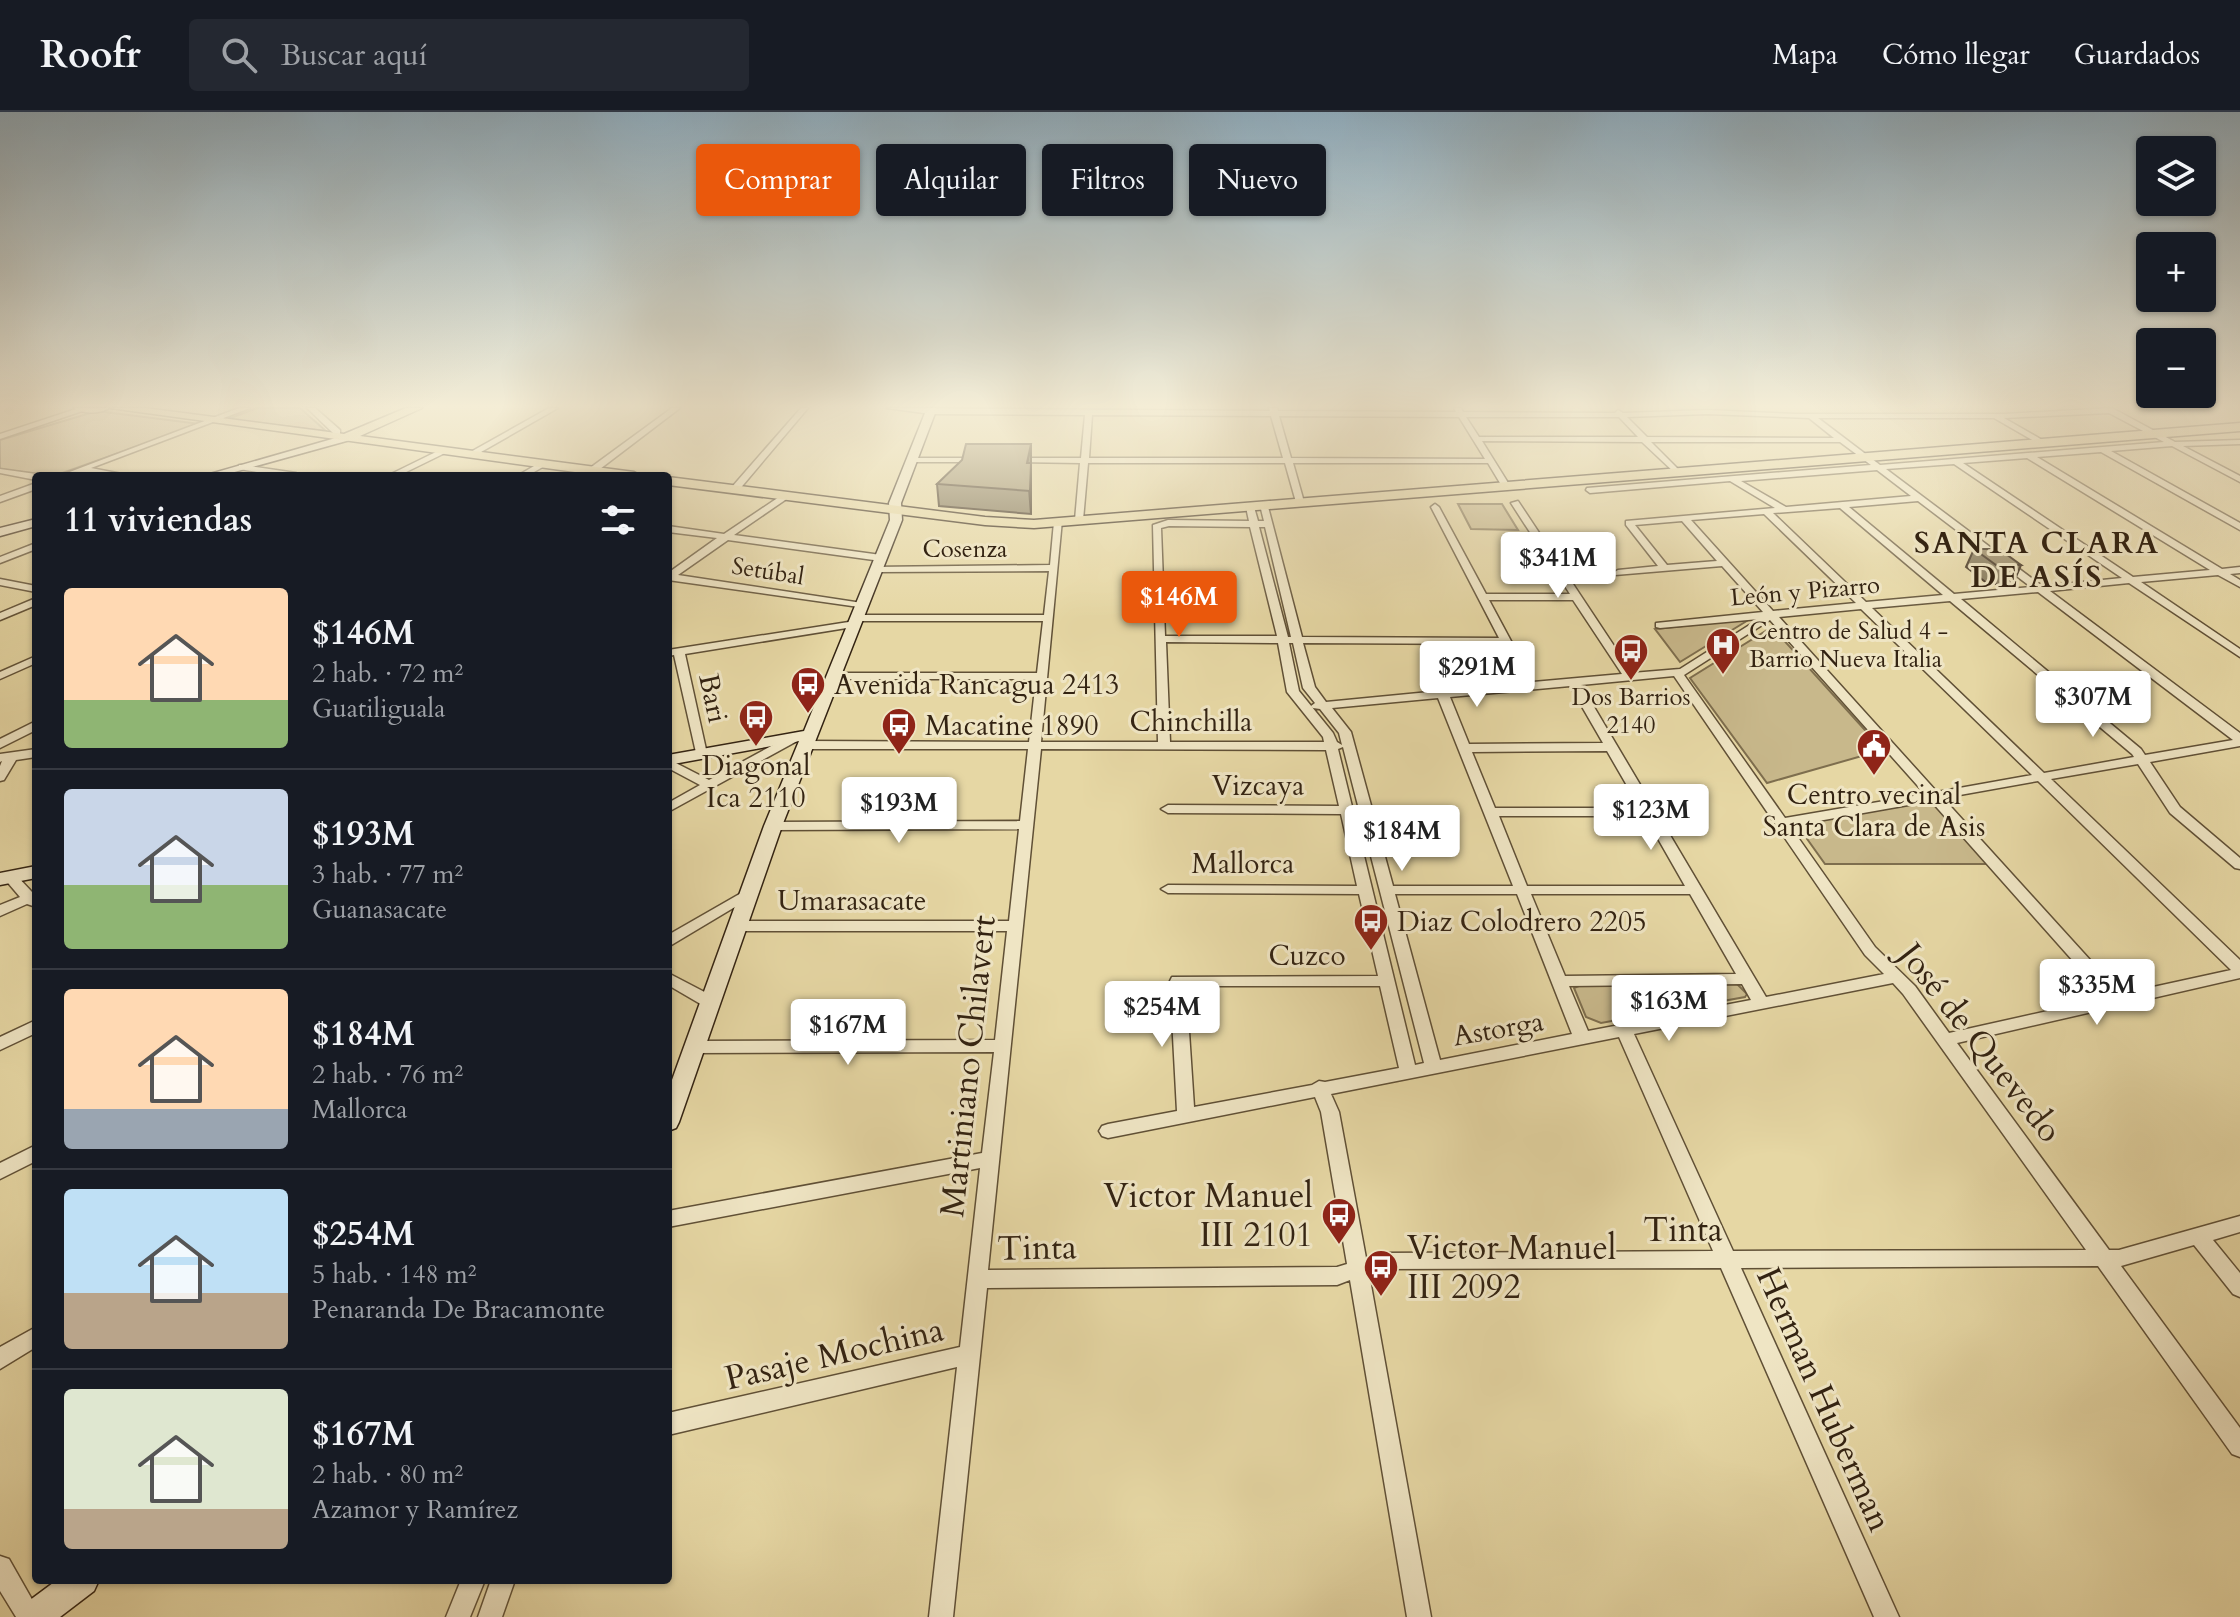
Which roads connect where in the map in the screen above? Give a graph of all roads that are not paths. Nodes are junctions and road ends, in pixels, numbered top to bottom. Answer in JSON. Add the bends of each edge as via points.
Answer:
{"nodes":[{"id":1,"x":744,"y":478,"type":"edge"},
{"id":2,"x":905,"y":478,"type":"edge"},
{"id":3,"x":1082,"y":478,"type":"edge"},
{"id":4,"x":1293,"y":478,"type":"edge"},
{"id":5,"x":1501,"y":478,"type":"edge"},
{"id":6,"x":1600,"y":478,"type":"edge"},
{"id":7,"x":1740,"y":478,"type":"edge"},
{"id":8,"x":1894,"y":478,"type":"edge"},
{"id":9,"x":1981,"y":478,"type":"edge"},
{"id":10,"x":2066,"y":478,"type":"edge"},
{"id":11,"x":2153,"y":478,"type":"edge"},
{"id":12,"x":1731,"y":479,"type":"junction"},
{"id":13,"x":672,"y":481,"type":"edge"},
{"id":14,"x":1506,"y":486,"type":"junction"},
{"id":15,"x":32,"y":487,"type":"edge"},
{"id":16,"x":735,"y":489,"type":"junction"},
{"id":17,"x":1590,"y":490,"type":"dead end"},
{"id":18,"x":785,"y":496,"type":"junction"},
{"id":19,"x":1920,"y":498,"type":"junction"},
{"id":20,"x":0,"y":499,"type":"edge"},
{"id":21,"x":1300,"y":502,"type":"junction"},
{"id":22,"x":1515,"y":503,"type":"dead end"},
{"id":23,"x":1842,"y":505,"type":"junction"},
{"id":24,"x":1257,"y":506,"type":"junction"},
{"id":25,"x":1435,"y":507,"type":"dead end"},
{"id":26,"x":894,"y":510,"type":"junction"},
{"id":27,"x":1783,"y":510,"type":"junction"},
{"id":28,"x":1766,"y":511,"type":"junction"},
{"id":29,"x":1683,"y":517,"type":"junction"},
{"id":30,"x":1079,"y":520,"type":"junction"},
{"id":31,"x":1059,"y":522,"type":"junction"},
{"id":32,"x":32,"y":523,"type":"edge"},
{"id":33,"x":1255,"y":524,"type":"junction"},
{"id":34,"x":1268,"y":524,"type":"junction"},
{"id":35,"x":2240,"y":527,"type":"edge"},
{"id":36,"x":672,"y":530,"type":"edge"},
{"id":37,"x":0,"y":532,"type":"edge"},
{"id":38,"x":726,"y":537,"type":"junction"},
{"id":39,"x":32,"y":548,"type":"edge"},
{"id":40,"x":0,"y":560,"type":"edge"},
{"id":41,"x":1724,"y":563,"type":"junction"},
{"id":42,"x":879,"y":564,"type":"junction"},
{"id":43,"x":1054,"y":568,"type":"junction"},
{"id":44,"x":1664,"y":568,"type":"junction"},
{"id":45,"x":2240,"y":570,"type":"edge"},
{"id":46,"x":2220,"y":572,"type":"junction"},
{"id":47,"x":1618,"y":573,"type":"dead end"},
{"id":48,"x":672,"y":574,"type":"edge"},
{"id":49,"x":672,"y":578,"type":"edge"},
{"id":50,"x":2133,"y":581,"type":"junction"},
{"id":51,"x":0,"y":582,"type":"edge"},
{"id":52,"x":2240,"y":584,"type":"edge"},
{"id":53,"x":32,"y":588,"type":"edge"},
{"id":54,"x":2041,"y":589,"type":"junction"},
{"id":55,"x":1484,"y":597,"type":"junction"},
{"id":56,"x":1576,"y":597,"type":"junction"},
{"id":57,"x":1953,"y":598,"type":"junction"},
{"id":58,"x":32,"y":603,"type":"edge"},
{"id":59,"x":1865,"y":606,"type":"junction"},
{"id":60,"x":1771,"y":615,"type":"junction"},
{"id":61,"x":858,"y":616,"type":"junction"},
{"id":62,"x":0,"y":617,"type":"edge"},
{"id":63,"x":1048,"y":618,"type":"junction"},
{"id":64,"x":1660,"y":625,"type":"dead end"},
{"id":65,"x":1161,"y":639,"type":"junction"},
{"id":66,"x":1283,"y":639,"type":"junction"},
{"id":67,"x":1298,"y":639,"type":"junction"},
{"id":68,"x":1506,"y":641,"type":"junction"},
{"id":69,"x":674,"y":652,"type":"edge"},
{"id":70,"x":2240,"y":654,"type":"edge"},
{"id":71,"x":32,"y":661,"type":"edge"},
{"id":72,"x":1677,"y":673,"type":"junction"},
{"id":73,"x":0,"y":676,"type":"edge"},
{"id":74,"x":835,"y":676,"type":"junction"},
{"id":75,"x":1042,"y":676,"type":"junction"},
{"id":76,"x":1629,"y":677,"type":"junction"},
{"id":77,"x":1574,"y":683,"type":"junction"},
{"id":78,"x":1530,"y":687,"type":"junction"},
{"id":79,"x":1443,"y":695,"type":"junction"},
{"id":80,"x":1322,"y":706,"type":"junction"},
{"id":81,"x":1305,"y":707,"type":"junction"},
{"id":82,"x":32,"y":727,"type":"edge"},
{"id":83,"x":804,"y":738,"type":"junction"},
{"id":84,"x":2240,"y":741,"type":"edge"},
{"id":85,"x":0,"y":744,"type":"edge"},
{"id":86,"x":1035,"y":745,"type":"junction"},
{"id":87,"x":1164,"y":745,"type":"junction"},
{"id":88,"x":1331,"y":746,"type":"junction"},
{"id":89,"x":1348,"y":746,"type":"junction"},
{"id":90,"x":1611,"y":747,"type":"junction"},
{"id":91,"x":1464,"y":748,"type":"junction"},
{"id":92,"x":32,"y":754,"type":"edge"},
{"id":93,"x":701,"y":754,"type":"junction"},
{"id":94,"x":6,"y":758,"type":"edge"},
{"id":95,"x":2144,"y":760,"type":"junction"},
{"id":96,"x":672,"y":761,"type":"edge"},
{"id":97,"x":672,"y":764,"type":"edge"},
{"id":98,"x":0,"y":777,"type":"edge"},
{"id":99,"x":2043,"y":778,"type":"junction"},
{"id":100,"x":709,"y":785,"type":"junction"},
{"id":101,"x":1936,"y":796,"type":"junction"},
{"id":102,"x":672,"y":806,"type":"edge"},
{"id":103,"x":1168,"y":809,"type":"dead end"},
{"id":104,"x":1347,"y":810,"type":"junction"},
{"id":105,"x":1491,"y":812,"type":"junction"},
{"id":106,"x":1649,"y":812,"type":"junction"},
{"id":107,"x":1782,"y":823,"type":"junction"},
{"id":108,"x":1026,"y":825,"type":"junction"},
{"id":109,"x":773,"y":826,"type":"junction"},
{"id":110,"x":2240,"y":865,"type":"edge"},
{"id":111,"x":32,"y":873,"type":"edge"},
{"id":112,"x":5,"y":878,"type":"edge"},
{"id":113,"x":1168,"y":889,"type":"dead end"},
{"id":114,"x":1366,"y":890,"type":"junction"},
{"id":115,"x":1387,"y":890,"type":"junction"},
{"id":116,"x":1522,"y":890,"type":"junction"},
{"id":117,"x":1695,"y":890,"type":"junction"},
{"id":118,"x":750,"y":892,"type":"junction"},
{"id":119,"x":32,"y":898,"type":"edge"},
{"id":120,"x":32,"y":900,"type":"edge"},
{"id":121,"x":0,"y":911,"type":"edge"},
{"id":122,"x":737,"y":926,"type":"junction"},
{"id":123,"x":1015,"y":926,"type":"junction"},
{"id":124,"x":672,"y":940,"type":"edge"},
{"id":125,"x":2240,"y":971,"type":"edge"},
{"id":126,"x":1897,"y":977,"type":"junction"},
{"id":127,"x":1747,"y":979,"type":"junction"},
{"id":128,"x":672,"y":980,"type":"edge"},
{"id":129,"x":1387,"y":981,"type":"junction"},
{"id":130,"x":1559,"y":981,"type":"junction"},
{"id":131,"x":710,"y":1002,"type":"junction"},
{"id":132,"x":2119,"y":1002,"type":"junction"},
{"id":133,"x":1761,"y":1003,"type":"junction"},
{"id":134,"x":32,"y":1028,"type":"edge"},
{"id":135,"x":1625,"y":1032,"type":"junction"},
{"id":136,"x":1583,"y":1040,"type":"junction"},
{"id":137,"x":1945,"y":1040,"type":"junction"},
{"id":138,"x":0,"y":1044,"type":"edge"},
{"id":139,"x":1002,"y":1046,"type":"junction"},
{"id":140,"x":694,"y":1047,"type":"junction"},
{"id":141,"x":1433,"y":1066,"type":"junction"},
{"id":142,"x":1408,"y":1071,"type":"junction"},
{"id":143,"x":1319,"y":1087,"type":"junction"},
{"id":144,"x":672,"y":1110,"type":"edge"},
{"id":145,"x":1186,"y":1114,"type":"junction"},
{"id":146,"x":1108,"y":1131,"type":"dead end"},
{"id":147,"x":32,"y":1154,"type":"edge"},
{"id":148,"x":989,"y":1159,"type":"junction"},
{"id":149,"x":0,"y":1172,"type":"edge"},
{"id":150,"x":672,"y":1218,"type":"edge"},
{"id":151,"x":2240,"y":1224,"type":"edge"},
{"id":152,"x":2198,"y":1236,"type":"junction"},
{"id":153,"x":2104,"y":1258,"type":"junction"},
{"id":154,"x":1729,"y":1261,"type":"junction"},
{"id":155,"x":1357,"y":1269,"type":"junction"},
{"id":156,"x":976,"y":1279,"type":"junction"},
{"id":157,"x":2240,"y":1288,"type":"edge"},
{"id":158,"x":32,"y":1339,"type":"edge"},
{"id":159,"x":968,"y":1355,"type":"junction"},
{"id":160,"x":0,"y":1359,"type":"edge"},
{"id":161,"x":672,"y":1423,"type":"edge"},
{"id":162,"x":2240,"y":1446,"type":"edge"},
{"id":163,"x":0,"y":1568,"type":"edge"},
{"id":164,"x":77,"y":1584,"type":"edge"},
{"id":165,"x":471,"y":1584,"type":"edge"},
{"id":166,"x":502,"y":1584,"type":"edge"},
{"id":167,"x":32,"y":1617,"type":"edge"},
{"id":168,"x":458,"y":1617,"type":"edge"},
{"id":169,"x":490,"y":1617,"type":"edge"},
{"id":170,"x":941,"y":1617,"type":"edge"},
{"id":171,"x":1419,"y":1617,"type":"edge"},
{"id":172,"x":1887,"y":1617,"type":"edge"}],
"edges":[{"from":1,"to":16,"type":"street"},
{"from":2,"to":26,"type":"main road"},
{"from":3,"to":30,"type":"street"},
{"from":4,"to":21,"type":"street"},
{"from":5,"to":14,"type":"street"},
{"from":6,"to":14,"type":"main road"},
{"from":7,"to":12,"type":"street"},
{"from":8,"to":19,"type":"street"},
{"from":9,"to":50,"type":"street"},
{"from":10,"to":46,"type":"street"},
{"from":11,"to":35,"type":"street"},
{"from":12,"to":17,"type":"street"},
{"from":12,"to":27,"type":"street"},
{"from":13,"to":16,"type":"main road"},
{"from":14,"to":21,"type":"main road"},
{"from":15,"to":20,"type":"street"},
{"from":16,"to":18,"type":"main road"},
{"from":18,"to":26,"type":"main road"},
{"from":18,"to":38,"type":"street"},
{"from":19,"to":23,"type":"street"},
{"from":19,"to":54,"type":"street"},
{"from":21,"to":24,"type":"main road"},
{"from":22,"to":56,"type":"street"},
{"from":23,"to":27,"type":"street"},
{"from":23,"to":57,"type":"street"},
{"from":24,"to":30,"type":"main road"},
{"from":24,"to":33,"type":"street"},
{"from":24,"to":34,"type":"street"},
{"from":25,"to":55,"type":"street"},
{"from":26,"to":31,"type":"main road","via":[[1011,523]]},
{"from":26,"to":42,"type":"main road","via":[[896,520]]},
{"from":27,"to":28,"type":"street"},
{"from":28,"to":29,"type":"street"},
{"from":28,"to":59,"type":"street"},
{"from":29,"to":41,"type":"street"},
{"from":29,"to":44,"type":"street","via":[[1629,523]]},
{"from":30,"to":31,"type":"main road"},
{"from":31,"to":43,"type":"street","name":"Martiniano Chilavert"},
{"from":32,"to":37,"type":"main road"},
{"from":33,"to":34,"type":"street"},
{"from":33,"to":65,"type":"street","via":[[1156,527]]},
{"from":33,"to":66,"type":"street"},
{"from":34,"to":67,"type":"street"},
{"from":36,"to":38,"type":"street","name":"Cosenza"},
{"from":38,"to":42,"type":"street","name":"Cosenza"},
{"from":38,"to":48,"type":"street"},
{"from":39,"to":40,"type":"street"},
{"from":41,"to":44,"type":"street"},
{"from":41,"to":60,"type":"street"},
{"from":42,"to":43,"type":"street","name":"Cosenza"},
{"from":42,"to":61,"type":"main road"},
{"from":43,"to":63,"type":"street","name":"Martiniano Chilavert"},
{"from":44,"to":47,"type":"street"},
{"from":45,"to":46,"type":"street","name":"León y Pizarro"},
{"from":46,"to":50,"type":"street","name":"León y Pizarro"},
{"from":46,"to":52,"type":"street"},
{"from":49,"to":61,"type":"street","name":"Setúbal"},
{"from":50,"to":54,"type":"street","name":"León y Pizarro"},
{"from":50,"to":70,"type":"street"},
{"from":51,"to":53,"type":"street"},
{"from":54,"to":57,"type":"street","name":"León y Pizarro"},
{"from":54,"to":84,"type":"street"},
{"from":55,"to":56,"type":"street"},
{"from":55,"to":68,"type":"street"},
{"from":56,"to":76,"type":"street"},
{"from":57,"to":59,"type":"street","name":"León y Pizarro"},
{"from":57,"to":95,"type":"street"},
{"from":58,"to":62,"type":"street"},
{"from":59,"to":60,"type":"street","name":"León y Pizarro"},
{"from":59,"to":99,"type":"street"},
{"from":60,"to":64,"type":"street","name":"León y Pizarro"},
{"from":60,"to":72,"type":"street"},
{"from":60,"to":101,"type":"street"},
{"from":61,"to":63,"type":"street","name":"Setúbal"},
{"from":61,"to":69,"type":"street"},
{"from":61,"to":74,"type":"main road"},
{"from":63,"to":75,"type":"street","name":"Martiniano Chilavert"},
{"from":65,"to":66,"type":"street"},
{"from":65,"to":87,"type":"street"},
{"from":66,"to":67,"type":"street"},
{"from":66,"to":81,"type":"street","via":[[1293,692]]},
{"from":67,"to":68,"type":"street"},
{"from":67,"to":80,"type":"street","via":[[1309,688]]},
{"from":68,"to":78,"type":"street"},
{"from":69,"to":93,"type":"street","name":"Bari"},
{"from":71,"to":73,"type":"street"},
{"from":72,"to":76,"type":"street"},
{"from":72,"to":107,"type":"street","name":"José de Quevedo"},
{"from":74,"to":75,"type":"street"},
{"from":74,"to":83,"type":"main road"},
{"from":75,"to":86,"type":"street","name":"Martiniano Chilavert"},
{"from":76,"to":77,"type":"street"},
{"from":77,"to":78,"type":"street"},
{"from":77,"to":90,"type":"street"},
{"from":78,"to":79,"type":"street"},
{"from":79,"to":80,"type":"street"},
{"from":79,"to":91,"type":"street"},
{"from":80,"to":81,"type":"street"},
{"from":80,"to":89,"type":"street","via":[[1342,727]]},
{"from":81,"to":88,"type":"street","via":[[1326,731]]},
{"from":82,"to":85,"type":"street"},
{"from":83,"to":86,"type":"street","name":"Chinchilla"},
{"from":83,"to":93,"type":"main road"},
{"from":83,"to":100,"type":"street"},
{"from":83,"to":109,"type":"main road"},
{"from":84,"to":95,"type":"street"},
{"from":86,"to":87,"type":"street","name":"Chinchilla"},
{"from":86,"to":108,"type":"street","name":"Martiniano Chilavert"},
{"from":87,"to":88,"type":"street","name":"Chinchilla"},
{"from":88,"to":89,"type":"street","name":"Chinchilla"},
{"from":88,"to":104,"type":"street"},
{"from":89,"to":115,"type":"street"},
{"from":90,"to":91,"type":"street"},
{"from":90,"to":106,"type":"street"},
{"from":91,"to":105,"type":"street"},
{"from":92,"to":94,"type":"street"},
{"from":93,"to":96,"type":"main road"},
{"from":94,"to":98,"type":"street"},
{"from":95,"to":99,"type":"street"},
{"from":95,"to":110,"type":"street","via":[[2175,810]]},
{"from":97,"to":100,"type":"street"},
{"from":99,"to":101,"type":"street"},
{"from":99,"to":125,"type":"street"},
{"from":100,"to":102,"type":"street"},
{"from":101,"to":107,"type":"street"},
{"from":101,"to":132,"type":"street"},
{"from":103,"to":104,"type":"street","name":"Vizcaya"},
{"from":104,"to":114,"type":"street"},
{"from":105,"to":106,"type":"street"},
{"from":105,"to":116,"type":"street"},
{"from":106,"to":117,"type":"street"},
{"from":107,"to":126,"type":"street","name":"José de Quevedo","via":[[1870,951]]},
{"from":108,"to":109,"type":"street"},
{"from":108,"to":123,"type":"street","name":"Martiniano Chilavert"},
{"from":109,"to":118,"type":"main road"},
{"from":111,"to":112,"type":"main road"},
{"from":112,"to":119,"type":"street"},
{"from":113,"to":114,"type":"street","name":"Mallorca"},
{"from":114,"to":129,"type":"street"},
{"from":115,"to":116,"type":"street"},
{"from":115,"to":141,"type":"street"},
{"from":116,"to":117,"type":"street"},
{"from":116,"to":130,"type":"street"},
{"from":117,"to":127,"type":"street"},
{"from":118,"to":122,"type":"main road"},
{"from":118,"to":124,"type":"street"},
{"from":120,"to":121,"type":"street"},
{"from":122,"to":123,"type":"street","name":"Umarasacate"},
{"from":122,"to":131,"type":"main road"},
{"from":123,"to":139,"type":"street","name":"Martiniano Chilavert"},
{"from":125,"to":132,"type":"street"},
{"from":126,"to":133,"type":"street","name":"Astorga"},
{"from":126,"to":137,"type":"street","name":"José de Quevedo"},
{"from":127,"to":130,"type":"street"},
{"from":127,"to":133,"type":"street"},
{"from":128,"to":131,"type":"street"},
{"from":129,"to":142,"type":"street"},
{"from":129,"to":145,"type":"street","name":"Cuzco","via":[[1178,981]]},
{"from":130,"to":136,"type":"street"},
{"from":131,"to":140,"type":"main road"},
{"from":132,"to":137,"type":"street"},
{"from":133,"to":135,"type":"street","name":"Astorga"},
{"from":134,"to":138,"type":"street"},
{"from":135,"to":136,"type":"street","name":"Astorga"},
{"from":135,"to":154,"type":"street","name":"Herman Huberman"},
{"from":136,"to":141,"type":"street","name":"Astorga"},
{"from":137,"to":153,"type":"street","name":"José de Quevedo"},
{"from":139,"to":140,"type":"street"},
{"from":139,"to":148,"type":"street","name":"Martiniano Chilavert"},
{"from":140,"to":144,"type":"main road"},
{"from":141,"to":142,"type":"street","name":"Astorga"},
{"from":142,"to":143,"type":"street","name":"Astorga"},
{"from":143,"to":145,"type":"street","name":"Astorga"},
{"from":143,"to":155,"type":"street","via":[[1330,1112]]},
{"from":145,"to":146,"type":"street","name":"Astorga"},
{"from":147,"to":149,"type":"street"},
{"from":148,"to":150,"type":"street"},
{"from":148,"to":156,"type":"street","name":"Martiniano Chilavert"},
{"from":151,"to":152,"type":"street","name":"Tinta"},
{"from":152,"to":153,"type":"street","name":"Tinta"},
{"from":152,"to":157,"type":"street"},
{"from":153,"to":154,"type":"street","name":"Tinta"},
{"from":153,"to":162,"type":"street","name":"José de Quevedo"},
{"from":154,"to":155,"type":"street","name":"Tinta","via":[[1382,1261]]},
{"from":154,"to":172,"type":"street","name":"Herman Huberman"},
{"from":155,"to":156,"type":"street","name":"Tinta","via":[[1337,1276]]},
{"from":155,"to":171,"type":"street"},
{"from":156,"to":159,"type":"street","name":"Martiniano Chilavert"},
{"from":158,"to":160,"type":"street"},
{"from":159,"to":161,"type":"street","name":"Pasaje Mochina"},
{"from":159,"to":170,"type":"street","name":"Martiniano Chilavert"},
{"from":163,"to":167,"type":"street"},
{"from":164,"to":167,"type":"main road"},
{"from":165,"to":168,"type":"street"},
{"from":166,"to":169,"type":"street"}]}
